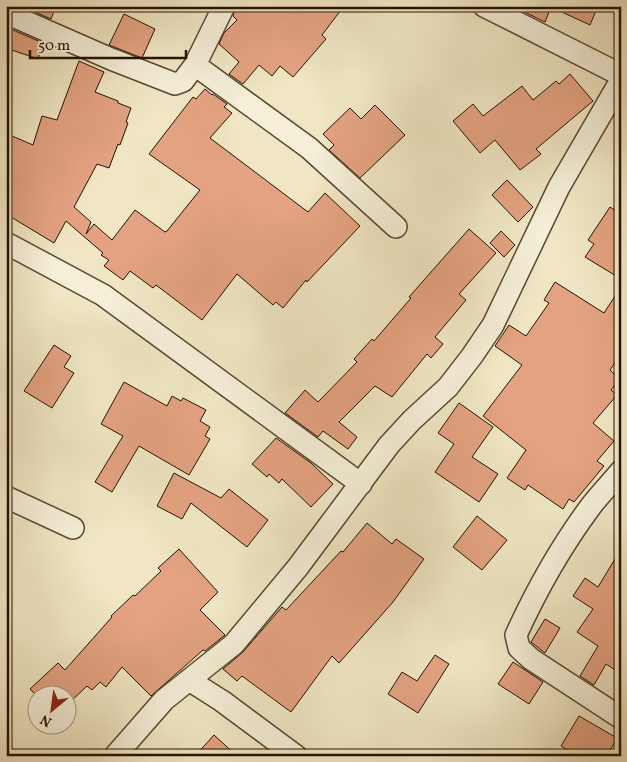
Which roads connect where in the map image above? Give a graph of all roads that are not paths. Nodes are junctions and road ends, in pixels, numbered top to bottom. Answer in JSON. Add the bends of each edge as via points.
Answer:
{"nodes":[{"id":1,"x":8,"y":6,"type":"edge"},
{"id":2,"x":224,"y":6,"type":"edge"},
{"id":3,"x":484,"y":6,"type":"edge"},
{"id":4,"x":6,"y":13,"type":"edge"},
{"id":5,"x":195,"y":65,"type":"junction"},
{"id":6,"x":621,"y":74,"type":"edge"},
{"id":7,"x":621,"y":80,"type":"edge"},
{"id":8,"x":396,"y":227,"type":"dead end"},
{"id":9,"x":6,"y":243,"type":"edge"},
{"id":10,"x":621,"y":471,"type":"edge"},
{"id":11,"x":361,"y":484,"type":"junction"},
{"id":12,"x":6,"y":497,"type":"edge"},
{"id":13,"x":73,"y":528,"type":"dead end"},
{"id":14,"x":189,"y":680,"type":"junction"},
{"id":15,"x":621,"y":718,"type":"edge"},
{"id":16,"x":115,"y":756,"type":"edge"},
{"id":17,"x":296,"y":756,"type":"edge"}],
"edges":[{"from":1,"to":4,"type":"street"},
{"from":2,"to":5,"type":"street"},
{"from":3,"to":6,"type":"street"},
{"from":4,"to":5,"type":"street","via":[[175,84],[183,81]]},
{"from":5,"to":8,"type":"street","via":[[309,148]]},
{"from":7,"to":11,"type":"street","via":[[559,187],[493,324],[448,387],[389,445]]},
{"from":9,"to":11,"type":"street","via":[[102,295]]},
{"from":10,"to":15,"type":"street","via":[[570,536],[516,635],[519,648],[531,658]]},
{"from":11,"to":14,"type":"street","via":[[234,644]]},
{"from":12,"to":13,"type":"street"},
{"from":14,"to":16,"type":"street","via":[[164,700]]},
{"from":14,"to":17,"type":"street"}]}
